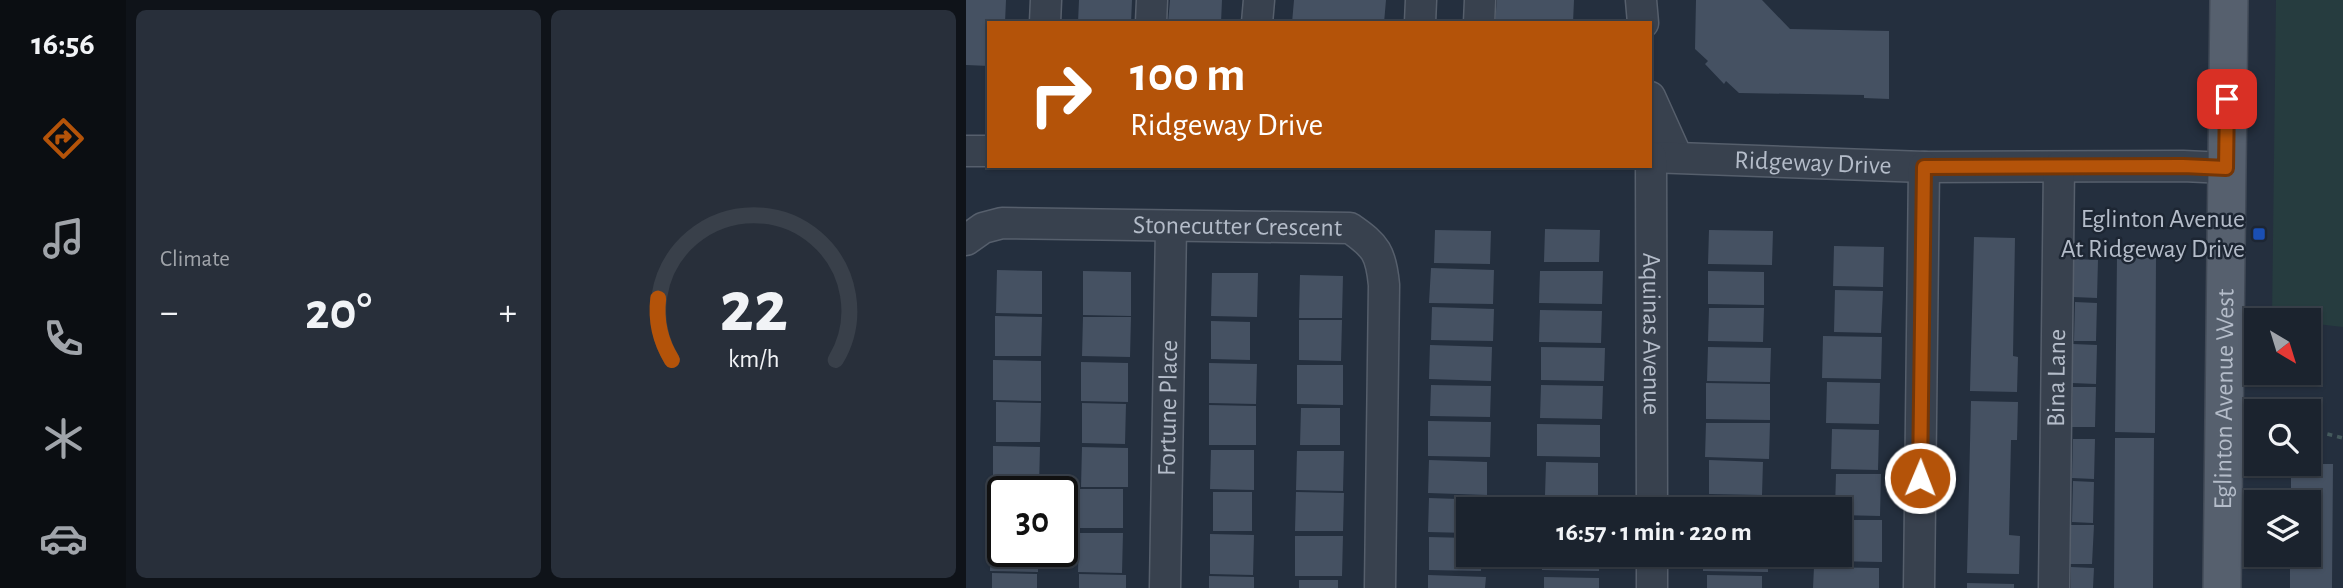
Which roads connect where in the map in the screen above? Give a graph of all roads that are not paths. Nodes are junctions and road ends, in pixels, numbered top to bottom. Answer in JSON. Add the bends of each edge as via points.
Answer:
{"nodes":[{"id":1,"x":1045,"y":0,"type":"edge"},
{"id":2,"x":1152,"y":0,"type":"edge"},
{"id":3,"x":1259,"y":0,"type":"edge"},
{"id":4,"x":1422,"y":0,"type":"edge"},
{"id":5,"x":1480,"y":0,"type":"edge"},
{"id":6,"x":1641,"y":0,"type":"edge"},
{"id":7,"x":2229,"y":0,"type":"edge"},
{"id":8,"x":1045,"y":21,"type":"edge"},
{"id":9,"x":1151,"y":21,"type":"edge"},
{"id":10,"x":1257,"y":21,"type":"edge"},
{"id":11,"x":1420,"y":21,"type":"edge"},
{"id":12,"x":1479,"y":21,"type":"edge"},
{"id":13,"x":1643,"y":21,"type":"edge"},
{"id":14,"x":1652,"y":110,"type":"edge"},
{"id":15,"x":966,"y":151,"type":"edge"},
{"id":16,"x":987,"y":151,"type":"edge"},
{"id":17,"x":1659,"y":157,"type":"edge"},
{"id":18,"x":1924,"y":167,"type":"junction"},
{"id":19,"x":2059,"y":167,"type":"junction"},
{"id":20,"x":2226,"y":168,"type":"junction"},
{"id":21,"x":1171,"y":227,"type":"junction"},
{"id":22,"x":966,"y":240,"type":"edge"},
{"id":23,"x":1651,"y":497,"type":"edge"},
{"id":24,"x":1652,"y":567,"type":"edge"},
{"id":25,"x":1164,"y":588,"type":"edge"},
{"id":26,"x":1380,"y":588,"type":"edge"},
{"id":27,"x":1652,"y":588,"type":"edge"},
{"id":28,"x":1919,"y":588,"type":"edge"},
{"id":29,"x":2054,"y":588,"type":"edge"},
{"id":30,"x":2222,"y":588,"type":"edge"}],
"edges":[{"from":1,"to":8,"type":"street"},
{"from":2,"to":9,"type":"street"},
{"from":3,"to":10,"type":"street"},
{"from":4,"to":11,"type":"street"},
{"from":5,"to":12,"type":"street"},
{"from":6,"to":13,"type":"street"},
{"from":7,"to":20,"type":"main road","name":"Eglinton Avenue West"},
{"from":14,"to":17,"type":"street"},
{"from":15,"to":16,"type":"street"},
{"from":17,"to":18,"type":"street","name":"Ridgeway Drive"},
{"from":17,"to":23,"type":"street","name":"Aquinas Avenue"},
{"from":18,"to":19,"type":"street","name":"Ridgeway Drive"},
{"from":18,"to":28,"type":"street"},
{"from":19,"to":20,"type":"street","name":"Ridgeway Drive"},
{"from":19,"to":29,"type":"street","name":"Bina Lane"},
{"from":20,"to":30,"type":"main road","name":"Eglinton Avenue West"},
{"from":21,"to":22,"type":"street","name":"Stonecutter Crescent","via":[[1002,223]]},
{"from":21,"to":25,"type":"street","name":"Fortune Place"},
{"from":21,"to":26,"type":"street","name":"Stonecutter Crescent","via":[[1350,228],[1370,242],[1381,258]]},
{"from":24,"to":27,"type":"street"}]}
